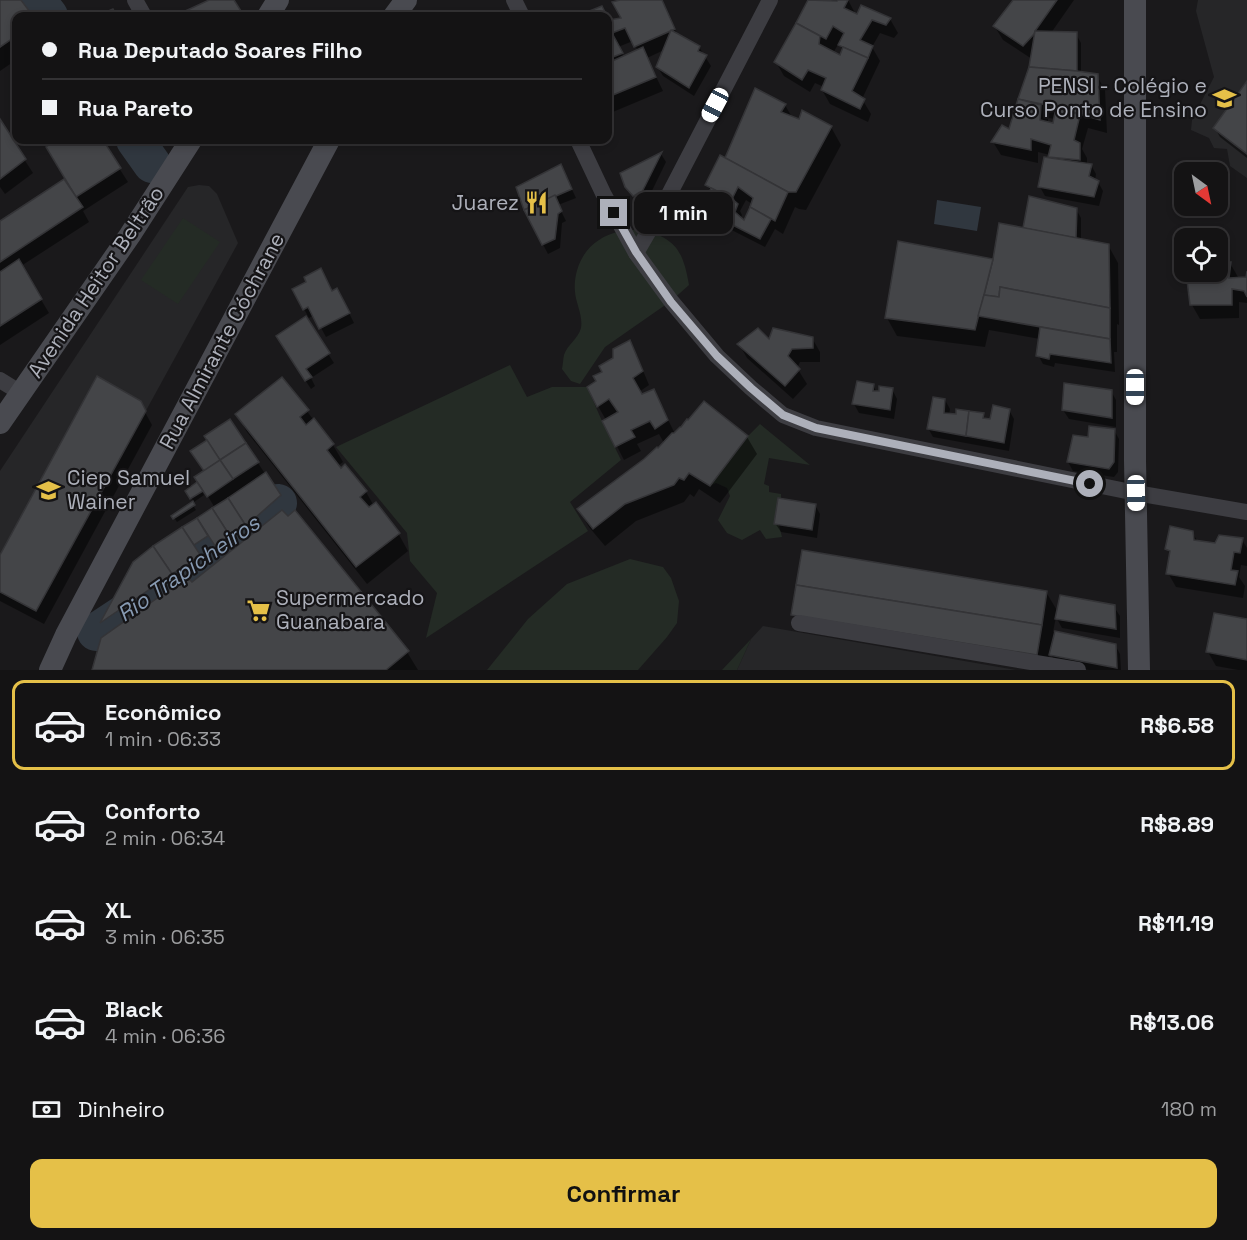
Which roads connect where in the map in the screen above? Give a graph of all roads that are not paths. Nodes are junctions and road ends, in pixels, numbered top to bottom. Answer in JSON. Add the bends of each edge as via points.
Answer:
{"nodes":[{"id":1,"x":770,"y":0,"type":"edge"},
{"id":2,"x":1134,"y":0,"type":"edge"},
{"id":3,"x":188,"y":144,"type":"edge"},
{"id":4,"x":327,"y":144,"type":"edge"},
{"id":5,"x":580,"y":144,"type":"edge"},
{"id":6,"x":636,"y":252,"type":"junction"},
{"id":7,"x":0,"y":380,"type":"edge"},
{"id":8,"x":21,"y":393,"type":"junction"},
{"id":9,"x":0,"y":423,"type":"edge"},
{"id":10,"x":1136,"y":493,"type":"junction"},
{"id":11,"x":1247,"y":512,"type":"edge"},
{"id":12,"x":799,"y":623,"type":"dead end"},
{"id":13,"x":50,"y":670,"type":"edge"},
{"id":14,"x":1078,"y":670,"type":"edge"},
{"id":15,"x":1139,"y":670,"type":"edge"}],
"edges":[{"from":1,"to":6,"type":"street"},
{"from":2,"to":10,"type":"street"},
{"from":3,"to":8,"type":"street","name":"Avenida Heitor Beltrão"},
{"from":4,"to":13,"type":"street","name":"Rua Almirante Cóchrane"},
{"from":5,"to":6,"type":"street"},
{"from":6,"to":10,"type":"street","via":[[717,356],[783,415],[816,428]]},
{"from":7,"to":8,"type":"street"},
{"from":8,"to":9,"type":"street","name":"Avenida Heitor Beltrão"},
{"from":10,"to":11,"type":"street"},
{"from":10,"to":15,"type":"street"},
{"from":12,"to":14,"type":"street"}]}
